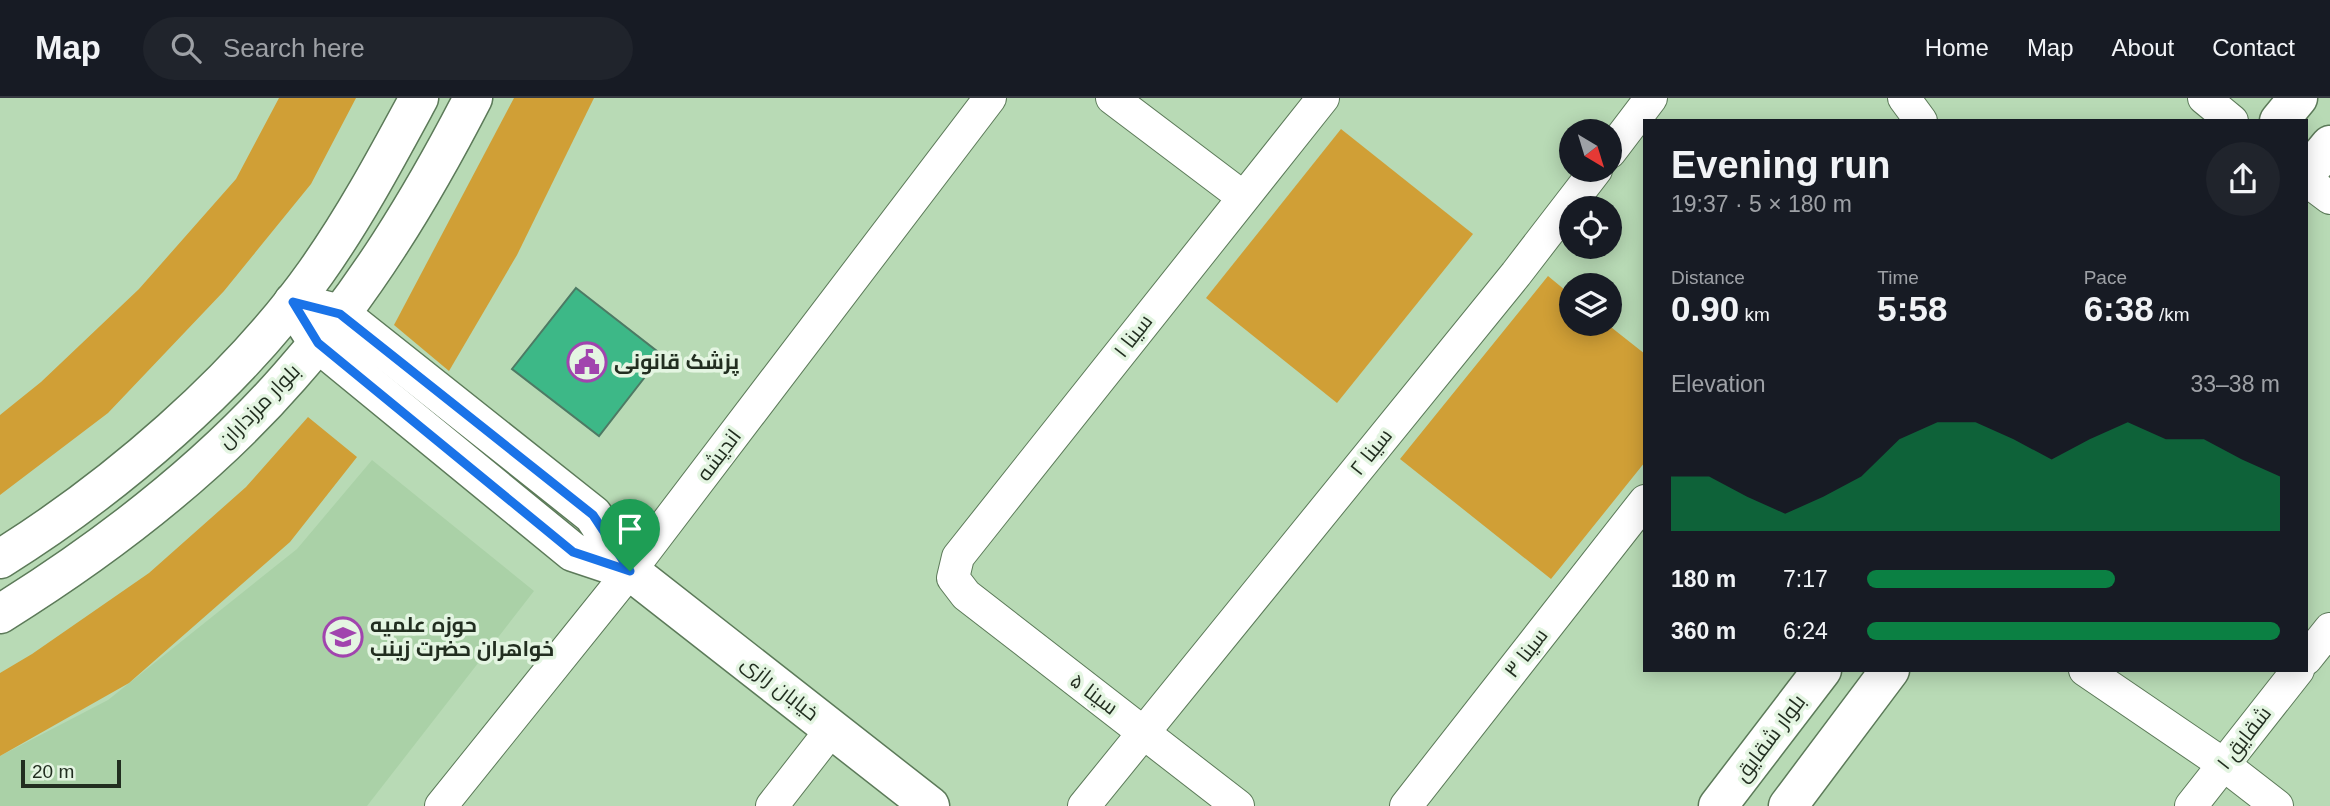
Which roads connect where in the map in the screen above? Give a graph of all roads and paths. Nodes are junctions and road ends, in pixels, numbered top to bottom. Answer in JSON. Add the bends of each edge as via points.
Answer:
{"nodes":[{"id":1,"x":419,"y":98,"type":"edge"},
{"id":2,"x":473,"y":98,"type":"edge"},
{"id":3,"x":990,"y":98,"type":"edge"},
{"id":4,"x":1112,"y":98,"type":"edge"},
{"id":5,"x":1323,"y":98,"type":"edge"},
{"id":6,"x":1651,"y":98,"type":"edge"},
{"id":7,"x":1905,"y":98,"type":"edge"},
{"id":8,"x":2204,"y":98,"type":"edge"},
{"id":9,"x":2298,"y":98,"type":"edge"},
{"id":10,"x":1921,"y":119,"type":"edge"},
{"id":11,"x":2230,"y":119,"type":"edge"},
{"id":12,"x":2281,"y":119,"type":"edge"},
{"id":13,"x":1622,"y":136,"type":"edge"},
{"id":14,"x":2330,"y":145,"type":"edge"},
{"id":15,"x":2308,"y":172,"type":"edge"},
{"id":16,"x":1587,"y":182,"type":"edge"},
{"id":17,"x":2308,"y":182,"type":"edge"},
{"id":18,"x":1243,"y":197,"type":"junction"},
{"id":19,"x":2330,"y":198,"type":"edge"},
{"id":20,"x":293,"y":302,"type":"junction"},
{"id":21,"x":329,"y":329,"type":"junction"},
{"id":22,"x":1643,"y":507,"type":"edge"},
{"id":23,"x":0,"y":559,"type":"edge"},
{"id":24,"x":630,"y":571,"type":"junction"},
{"id":25,"x":953,"y":578,"type":"joint"},
{"id":26,"x":0,"y":614,"type":"edge"},
{"id":27,"x":2330,"y":629,"type":"edge"},
{"id":28,"x":2308,"y":656,"type":"edge"},
{"id":29,"x":1820,"y":672,"type":"edge"},
{"id":30,"x":2088,"y":672,"type":"edge"},
{"id":31,"x":2296,"y":672,"type":"edge"},
{"id":32,"x":1871,"y":677,"type":"edge"},
{"id":33,"x":832,"y":729,"type":"junction"},
{"id":34,"x":1143,"y":732,"type":"junction"},
{"id":35,"x":2224,"y":764,"type":"junction"},
{"id":36,"x":441,"y":806,"type":"edge"},
{"id":37,"x":772,"y":806,"type":"edge"},
{"id":38,"x":930,"y":806,"type":"edge"},
{"id":39,"x":1084,"y":806,"type":"edge"},
{"id":40,"x":1238,"y":806,"type":"edge"},
{"id":41,"x":1406,"y":806,"type":"edge"},
{"id":42,"x":1718,"y":806,"type":"edge"},
{"id":43,"x":1788,"y":806,"type":"edge"},
{"id":44,"x":2191,"y":806,"type":"edge"},
{"id":45,"x":2277,"y":806,"type":"edge"}],
"edges":[{"from":1,"to":20,"type":"main road","via":[[370,185]]},
{"from":2,"to":21,"type":"main road","name":"بلوار مرزداران","via":[[372,271]]},
{"from":3,"to":24,"type":"street","name":"اندیشه"},
{"from":4,"to":18,"type":"street"},
{"from":5,"to":18,"type":"street","name":"سینا ۱"},
{"from":6,"to":13,"type":"street"},
{"from":7,"to":10,"type":"street"},
{"from":8,"to":11,"type":"street"},
{"from":9,"to":12,"type":"main road"},
{"from":14,"to":15,"type":"main road"},
{"from":16,"to":34,"type":"street","name":"سینا ۲"},
{"from":17,"to":19,"type":"street"},
{"from":18,"to":25,"type":"street","name":"سینا ۱","via":[[958,557]]},
{"from":20,"to":21,"type":"main road","name":"خیابان رازی"},
{"from":20,"to":23,"type":"main road","via":[[209,394],[111,482]]},
{"from":21,"to":24,"type":"main road","name":"خیابان رازی","via":[[593,515]]},
{"from":21,"to":26,"type":"main road","name":"بلوار مرزداران","via":[[245,423],[178,486],[119,534]]},
{"from":22,"to":41,"type":"street","name":"سینا ۳"},
{"from":24,"to":33,"type":"main road","name":"خیابان رازی"},
{"from":24,"to":36,"type":"street","name":"اندیشه"},
{"from":25,"to":34,"type":"street","name":"سینا ۵","via":[[974,602]]},
{"from":27,"to":28,"type":"street"},
{"from":29,"to":42,"type":"main road","name":"بلوار شقایق"},
{"from":30,"to":35,"type":"street"},
{"from":31,"to":35,"type":"street","name":"شقایق ۱"},
{"from":32,"to":43,"type":"main road"},
{"from":33,"to":37,"type":"street"},
{"from":33,"to":38,"type":"main road","name":"خیابان رازی"},
{"from":34,"to":39,"type":"street","name":"سینا ۲"},
{"from":34,"to":40,"type":"street","name":"سینا ۵"},
{"from":35,"to":44,"type":"street","name":"شقایق ۱"},
{"from":35,"to":45,"type":"street"}]}
